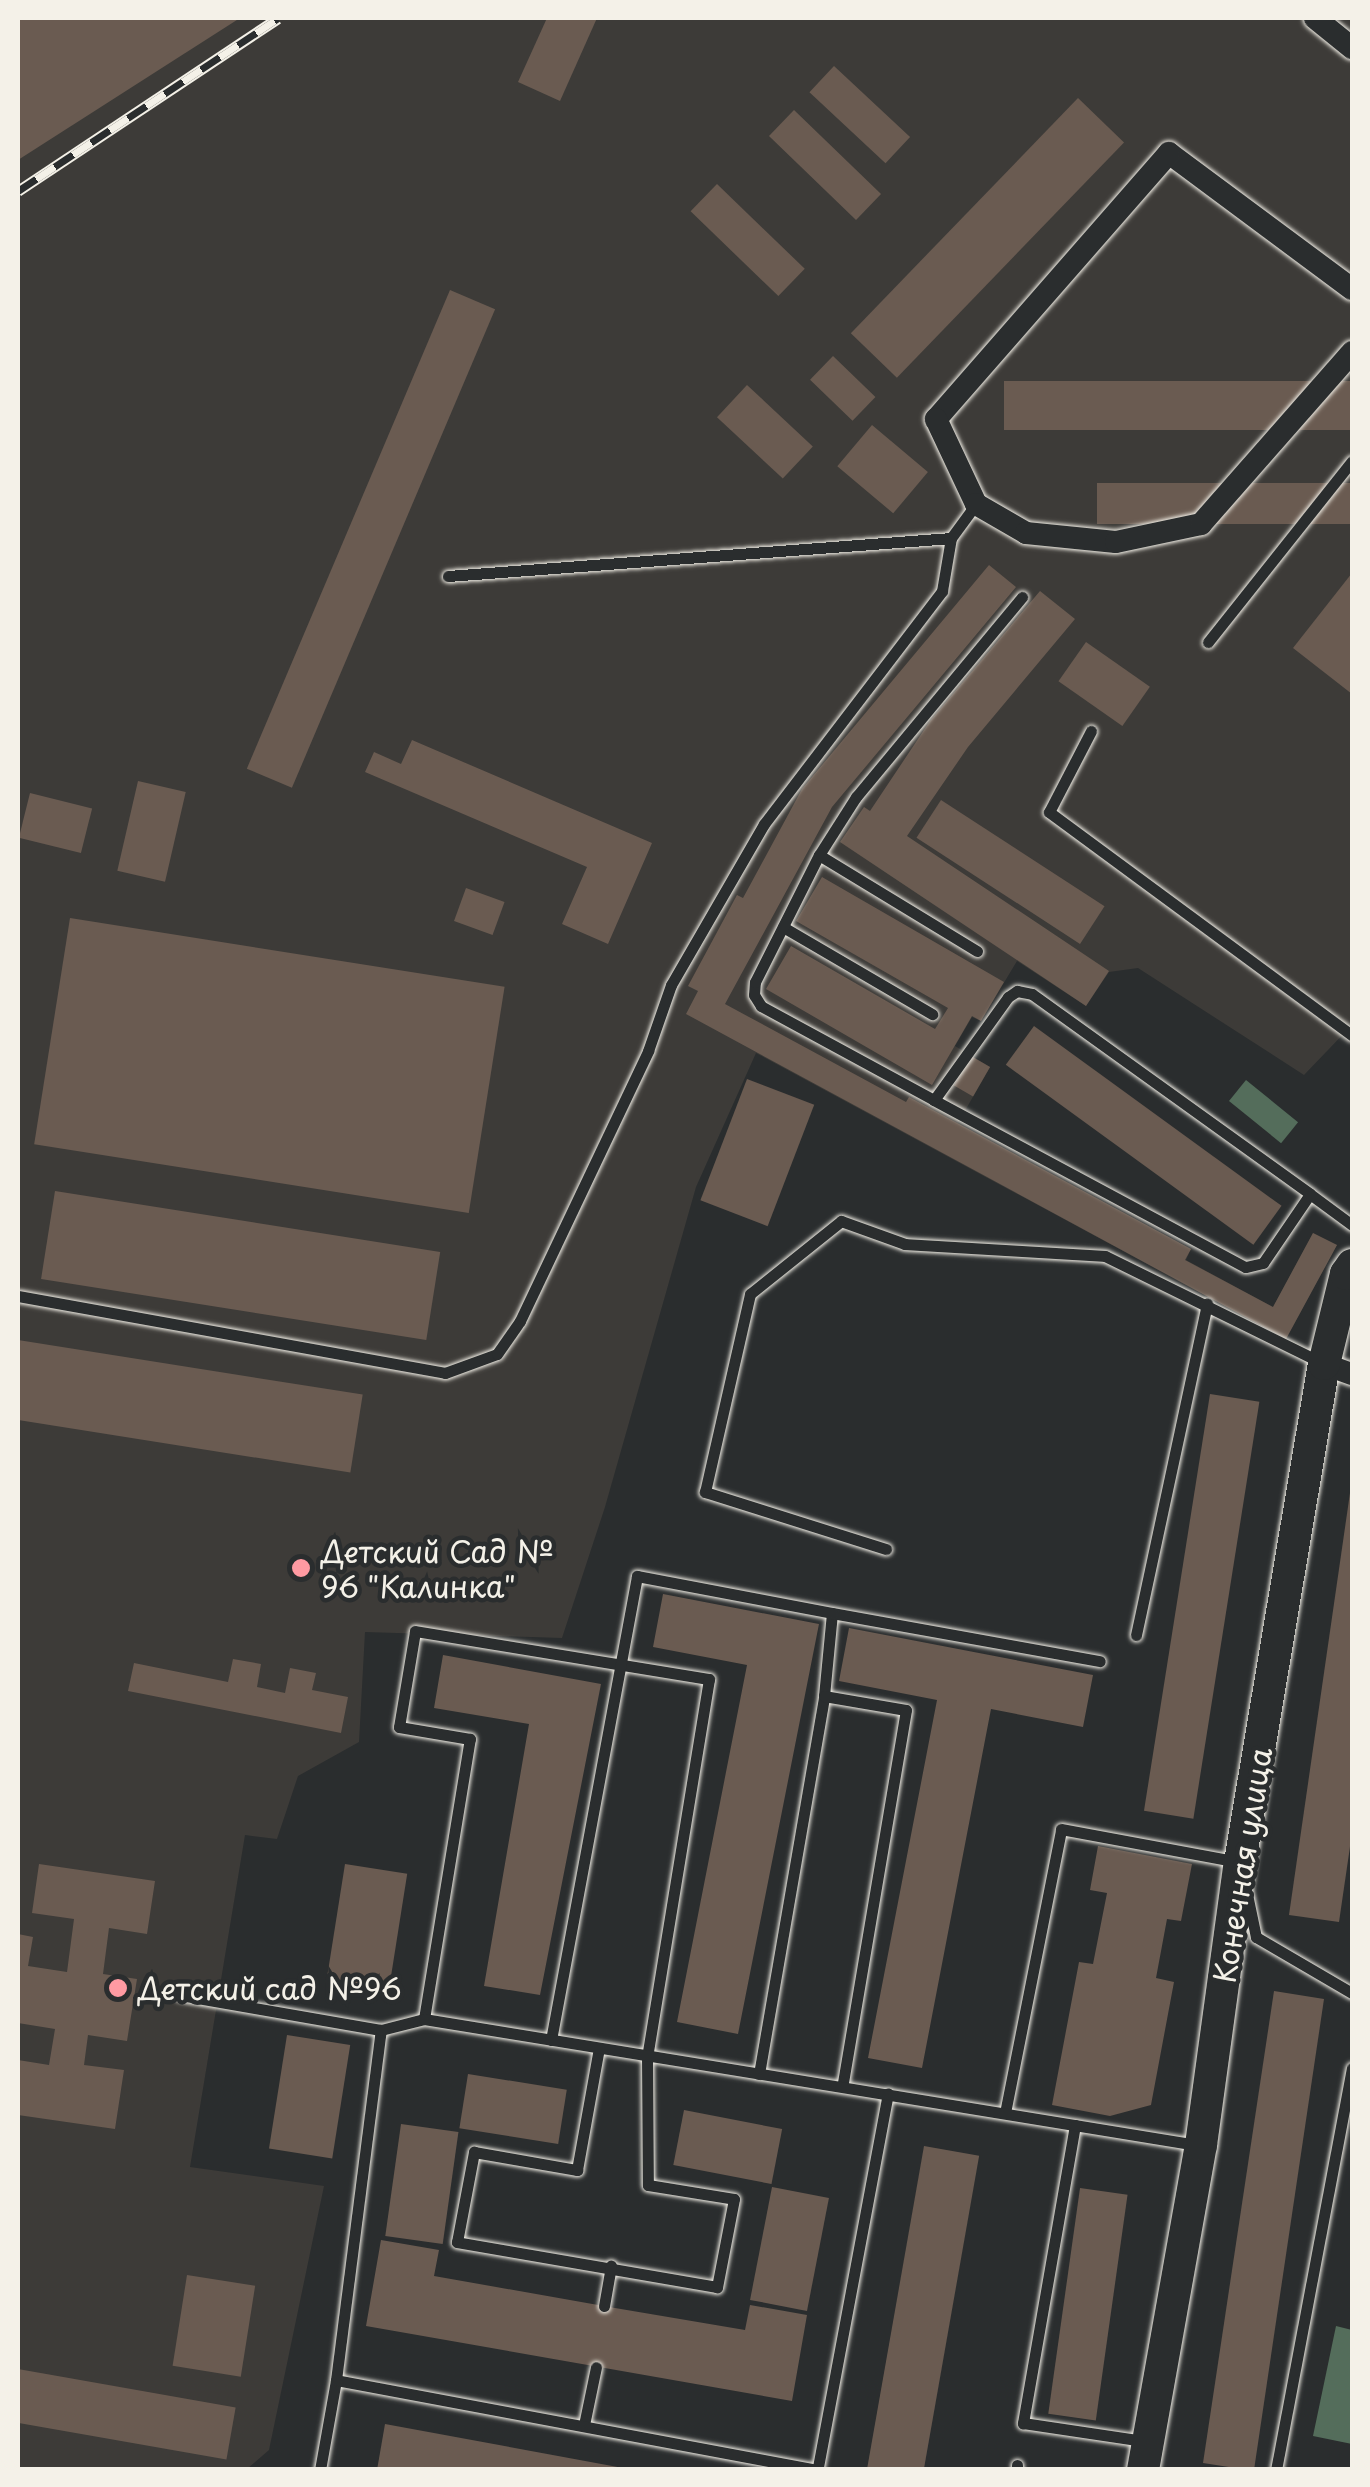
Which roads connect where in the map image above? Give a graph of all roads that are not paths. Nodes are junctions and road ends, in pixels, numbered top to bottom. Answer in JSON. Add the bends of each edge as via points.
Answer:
{"nodes":[{"id":1,"x":1315,"y":18,"type":"edge"},
{"id":2,"x":1352,"y":48,"type":"edge"},
{"id":3,"x":1352,"y":289,"type":"edge"},
{"id":4,"x":1352,"y":352,"type":"edge"},
{"id":5,"x":1352,"y":461,"type":"edge"},
{"id":6,"x":976,"y":504,"type":"junction"},
{"id":7,"x":951,"y":538,"type":"junction"},
{"id":8,"x":448,"y":576,"type":"dead end"},
{"id":9,"x":1022,"y":597,"type":"dead end"},
{"id":10,"x":1208,"y":642,"type":"dead end"},
{"id":11,"x":1091,"y":731,"type":"dead end"},
{"id":12,"x":820,"y":855,"type":"junction"},
{"id":13,"x":783,"y":927,"type":"junction"},
{"id":14,"x":977,"y":951,"type":"dead end"},
{"id":15,"x":932,"y":1014,"type":"dead end"},
{"id":16,"x":1352,"y":1035,"type":"edge"},
{"id":17,"x":934,"y":1100,"type":"junction"},
{"id":18,"x":1310,"y":1194,"type":"junction"},
{"id":19,"x":1352,"y":1224,"type":"edge"},
{"id":20,"x":1352,"y":1265,"type":"edge"},
{"id":21,"x":18,"y":1296,"type":"edge"},
{"id":22,"x":1207,"y":1304,"type":"junction"},
{"id":23,"x":1338,"y":1369,"type":"edge"},
{"id":24,"x":886,"y":1549,"type":"dead end"},
{"id":25,"x":832,"y":1613,"type":"junction"},
{"id":26,"x":1136,"y":1636,"type":"dead end"},
{"id":27,"x":1100,"y":1661,"type":"dead end"},
{"id":28,"x":620,"y":1664,"type":"junction"},
{"id":29,"x":824,"y":1696,"type":"junction"},
{"id":30,"x":1240,"y":1862,"type":"junction"},
{"id":31,"x":1352,"y":1993,"type":"edge"},
{"id":32,"x":180,"y":1995,"type":"dead end"},
{"id":33,"x":424,"y":2019,"type":"junction"},
{"id":34,"x":382,"y":2030,"type":"junction"},
{"id":35,"x":551,"y":2040,"type":"junction"},
{"id":36,"x":599,"y":2048,"type":"junction"},
{"id":37,"x":646,"y":2056,"type":"junction"},
{"id":38,"x":1352,"y":2068,"type":"edge"},
{"id":39,"x":759,"y":2074,"type":"junction"},
{"id":40,"x":842,"y":2087,"type":"junction"},
{"id":41,"x":888,"y":2094,"type":"junction"},
{"id":42,"x":1004,"y":2113,"type":"junction"},
{"id":43,"x":1075,"y":2124,"type":"junction"},
{"id":44,"x":1201,"y":2145,"type":"junction"},
{"id":45,"x":611,"y":2266,"type":"junction"},
{"id":46,"x":604,"y":2306,"type":"dead end"},
{"id":47,"x":596,"y":2367,"type":"dead end"},
{"id":48,"x":336,"y":2380,"type":"junction"},
{"id":49,"x":584,"y":2425,"type":"junction"},
{"id":50,"x":1146,"y":2455,"type":"edge"},
{"id":51,"x":818,"y":2468,"type":"edge"},
{"id":52,"x":320,"y":2470,"type":"edge"},
{"id":53,"x":1276,"y":2470,"type":"edge"}],
"edges":[{"from":1,"to":2,"type":"street"},
{"from":3,"to":6,"type":"street","via":[[1169,152],[936,420]]},
{"from":4,"to":6,"type":"street","via":[[1201,524],[1116,542],[1026,533]]},
{"from":5,"to":10,"type":"lane"},
{"from":6,"to":7,"type":"lane"},
{"from":7,"to":8,"type":"lane"},
{"from":7,"to":21,"type":"lane","via":[[942,591],[764,824],[671,985],[648,1051],[520,1321],[497,1354],[445,1372]]},
{"from":9,"to":12,"type":"lane","via":[[856,798]]},
{"from":11,"to":16,"type":"lane","via":[[1049,812]]},
{"from":12,"to":13,"type":"lane"},
{"from":12,"to":14,"type":"lane"},
{"from":13,"to":15,"type":"lane"},
{"from":13,"to":17,"type":"lane","via":[[755,982],[761,1006]]},
{"from":17,"to":18,"type":"lane","via":[[1245,1267],[1263,1262]]},
{"from":17,"to":18,"type":"lane","via":[[1008,997],[1032,994]]},
{"from":18,"to":19,"type":"lane"},
{"from":20,"to":23,"type":"street","name":"Конечная улица"},
{"from":22,"to":23,"type":"lane"},
{"from":22,"to":24,"type":"lane","via":[[1105,1256],[905,1244],[841,1221],[750,1294],[705,1492]]},
{"from":22,"to":26,"type":"lane"},
{"from":23,"to":30,"type":"street","name":"Конечная улица"},
{"from":25,"to":27,"type":"lane"},
{"from":25,"to":28,"type":"lane","via":[[637,1576]]},
{"from":25,"to":29,"type":"lane"},
{"from":28,"to":33,"type":"lane","via":[[415,1631],[399,1726],[470,1738]]},
{"from":28,"to":35,"type":"lane"},
{"from":28,"to":37,"type":"lane","via":[[709,1679]]},
{"from":29,"to":39,"type":"lane"},
{"from":29,"to":40,"type":"lane","via":[[906,1710]]},
{"from":30,"to":31,"type":"lane","via":[[1256,1937]]},
{"from":30,"to":42,"type":"lane","via":[[1061,1829]]},
{"from":30,"to":44,"type":"street","name":"Конечная улица"},
{"from":32,"to":34,"type":"lane"},
{"from":33,"to":34,"type":"lane"},
{"from":33,"to":35,"type":"lane"},
{"from":34,"to":48,"type":"lane"},
{"from":35,"to":36,"type":"lane"},
{"from":36,"to":37,"type":"lane"},
{"from":36,"to":45,"type":"lane","via":[[577,2170],[474,2152],[458,2242]]},
{"from":37,"to":39,"type":"lane"},
{"from":37,"to":45,"type":"lane","via":[[648,2185],[734,2199],[717,2287]]},
{"from":38,"to":53,"type":"lane"},
{"from":39,"to":40,"type":"lane"},
{"from":40,"to":41,"type":"lane"},
{"from":41,"to":42,"type":"lane"},
{"from":41,"to":51,"type":"lane"},
{"from":42,"to":43,"type":"lane"},
{"from":43,"to":44,"type":"lane"},
{"from":43,"to":50,"type":"lane","via":[[1022,2423]]},
{"from":44,"to":50,"type":"street","name":"Конечная улица"},
{"from":45,"to":46,"type":"lane"},
{"from":47,"to":49,"type":"lane"},
{"from":48,"to":49,"type":"lane"},
{"from":48,"to":52,"type":"lane"},
{"from":49,"to":51,"type":"lane"}]}
